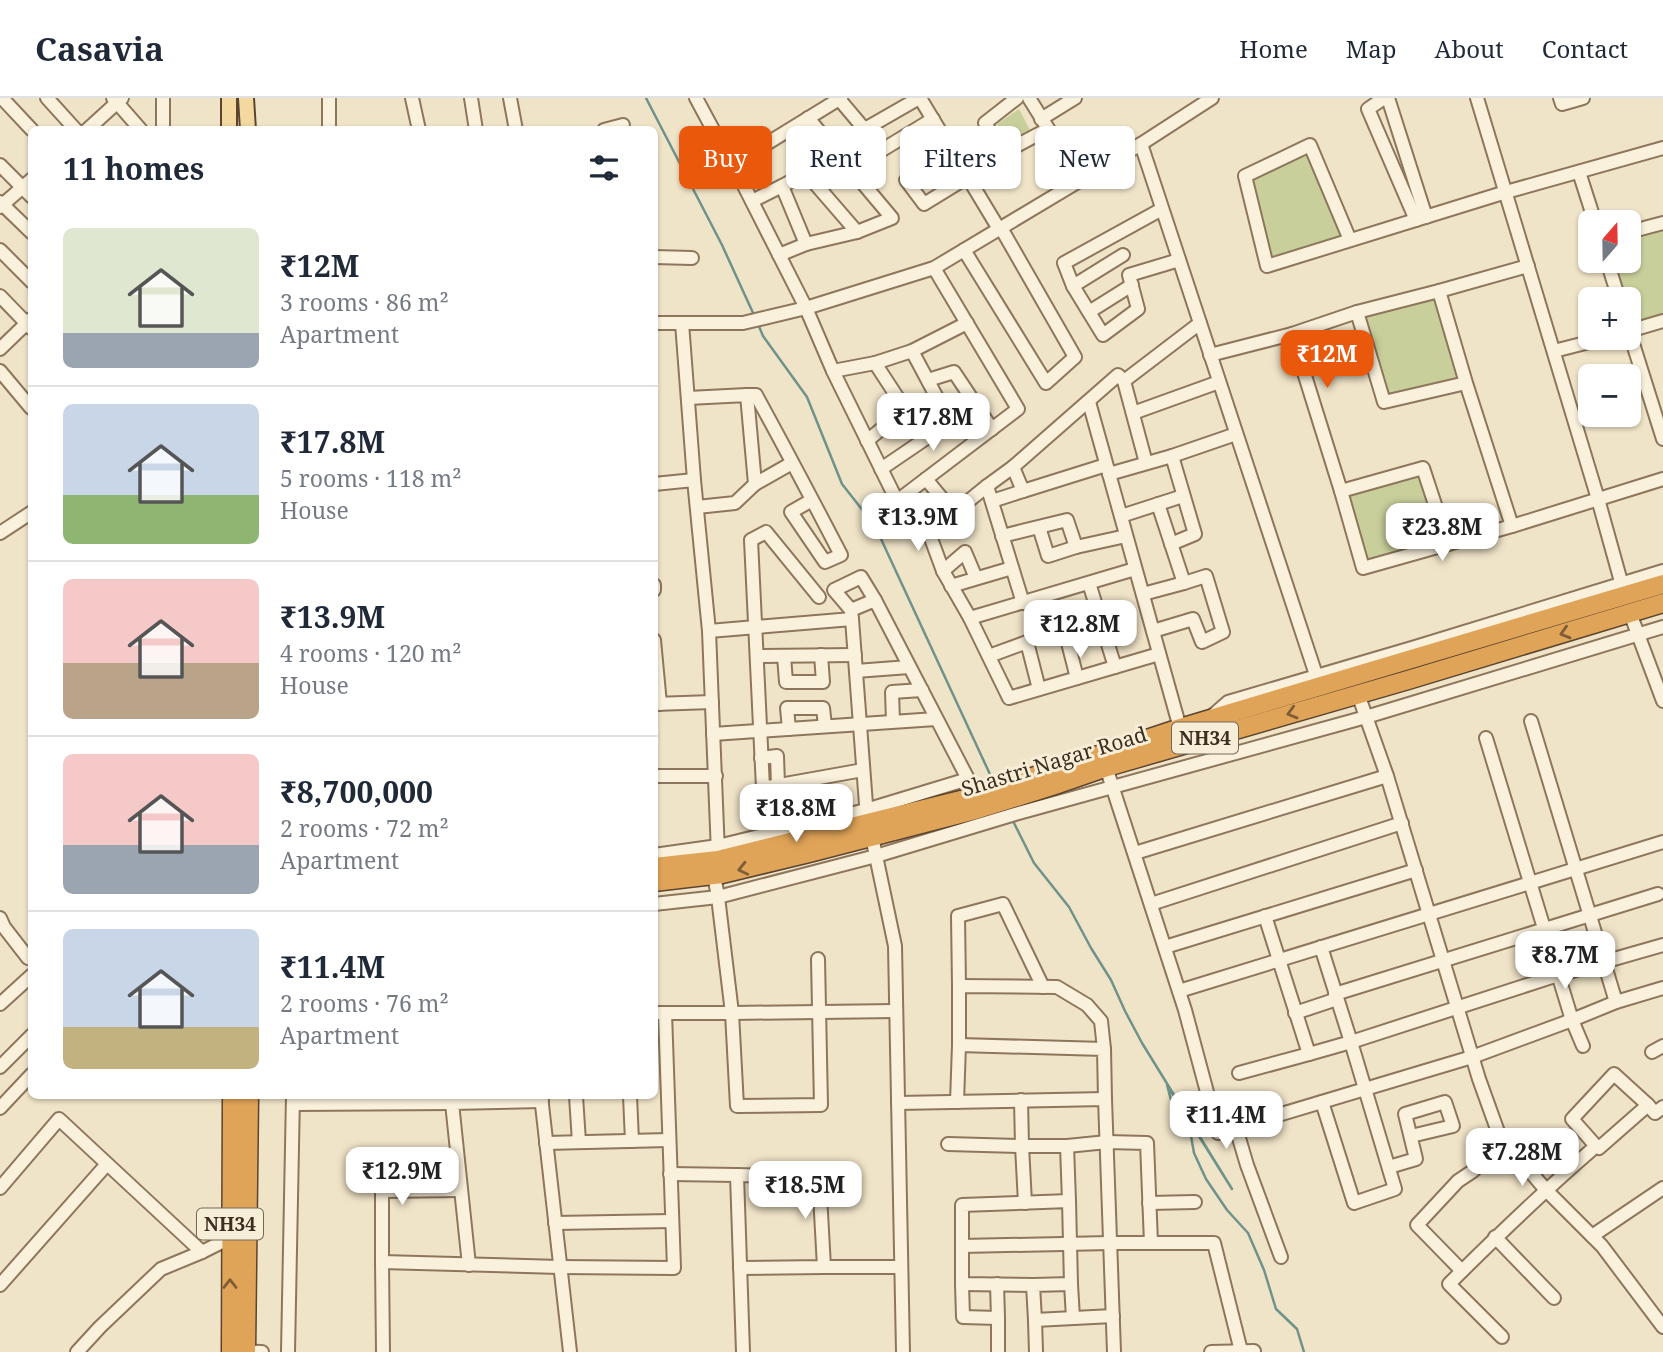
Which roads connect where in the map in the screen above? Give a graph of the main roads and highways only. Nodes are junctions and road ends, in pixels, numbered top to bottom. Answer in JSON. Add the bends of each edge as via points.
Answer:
{"nodes":[{"id":1,"x":229,"y":98,"type":"edge"},
{"id":2,"x":246,"y":98,"type":"edge"},
{"id":3,"x":229,"y":126,"type":"edge"},
{"id":4,"x":248,"y":126,"type":"edge"},
{"id":5,"x":1663,"y":584,"type":"edge"},
{"id":6,"x":1625,"y":597,"type":"junction"},
{"id":7,"x":1663,"y":603,"type":"edge"},
{"id":8,"x":1355,"y":686,"type":"junction"},
{"id":9,"x":1104,"y":760,"type":"junction"},
{"id":10,"x":717,"y":860,"type":"junction"},
{"id":11,"x":658,"y":867,"type":"edge"},
{"id":12,"x":658,"y":881,"type":"edge"},
{"id":13,"x":240,"y":1099,"type":"edge"},
{"id":14,"x":239,"y":1168,"type":"junction"},
{"id":15,"x":241,"y":1352,"type":"edge"}],
"edges":[{"from":1,"to":3,"type":"main road"},
{"from":2,"to":4,"type":"main road"},
{"from":5,"to":6,"type":"highway","number":"NH34"},
{"from":6,"to":7,"type":"highway","number":"NH34"},
{"from":6,"to":8,"type":"highway","number":"NH34"},
{"from":8,"to":9,"type":"highway","name":"Shastri Nagar Road","number":"NH34","one_way":true},
{"from":8,"to":9,"type":"highway","number":"NH34","via":[[1318,681],[1180,728]]},
{"from":9,"to":10,"type":"highway","name":"Shastri Nagar Road","number":"NH34","via":[[972,804]]},
{"from":10,"to":11,"type":"highway","number":"NH34"},
{"from":10,"to":12,"type":"highway","name":"Shastri Nagar Road","number":"NH34"},
{"from":13,"to":14,"type":"highway","name":"NH34","number":"NH34"},
{"from":14,"to":15,"type":"highway","number":"NH34"},
{"from":15,"to":14,"type":"highway","name":"NH34","number":"NH34","one_way":true,"via":[[230,1238]]}]}
